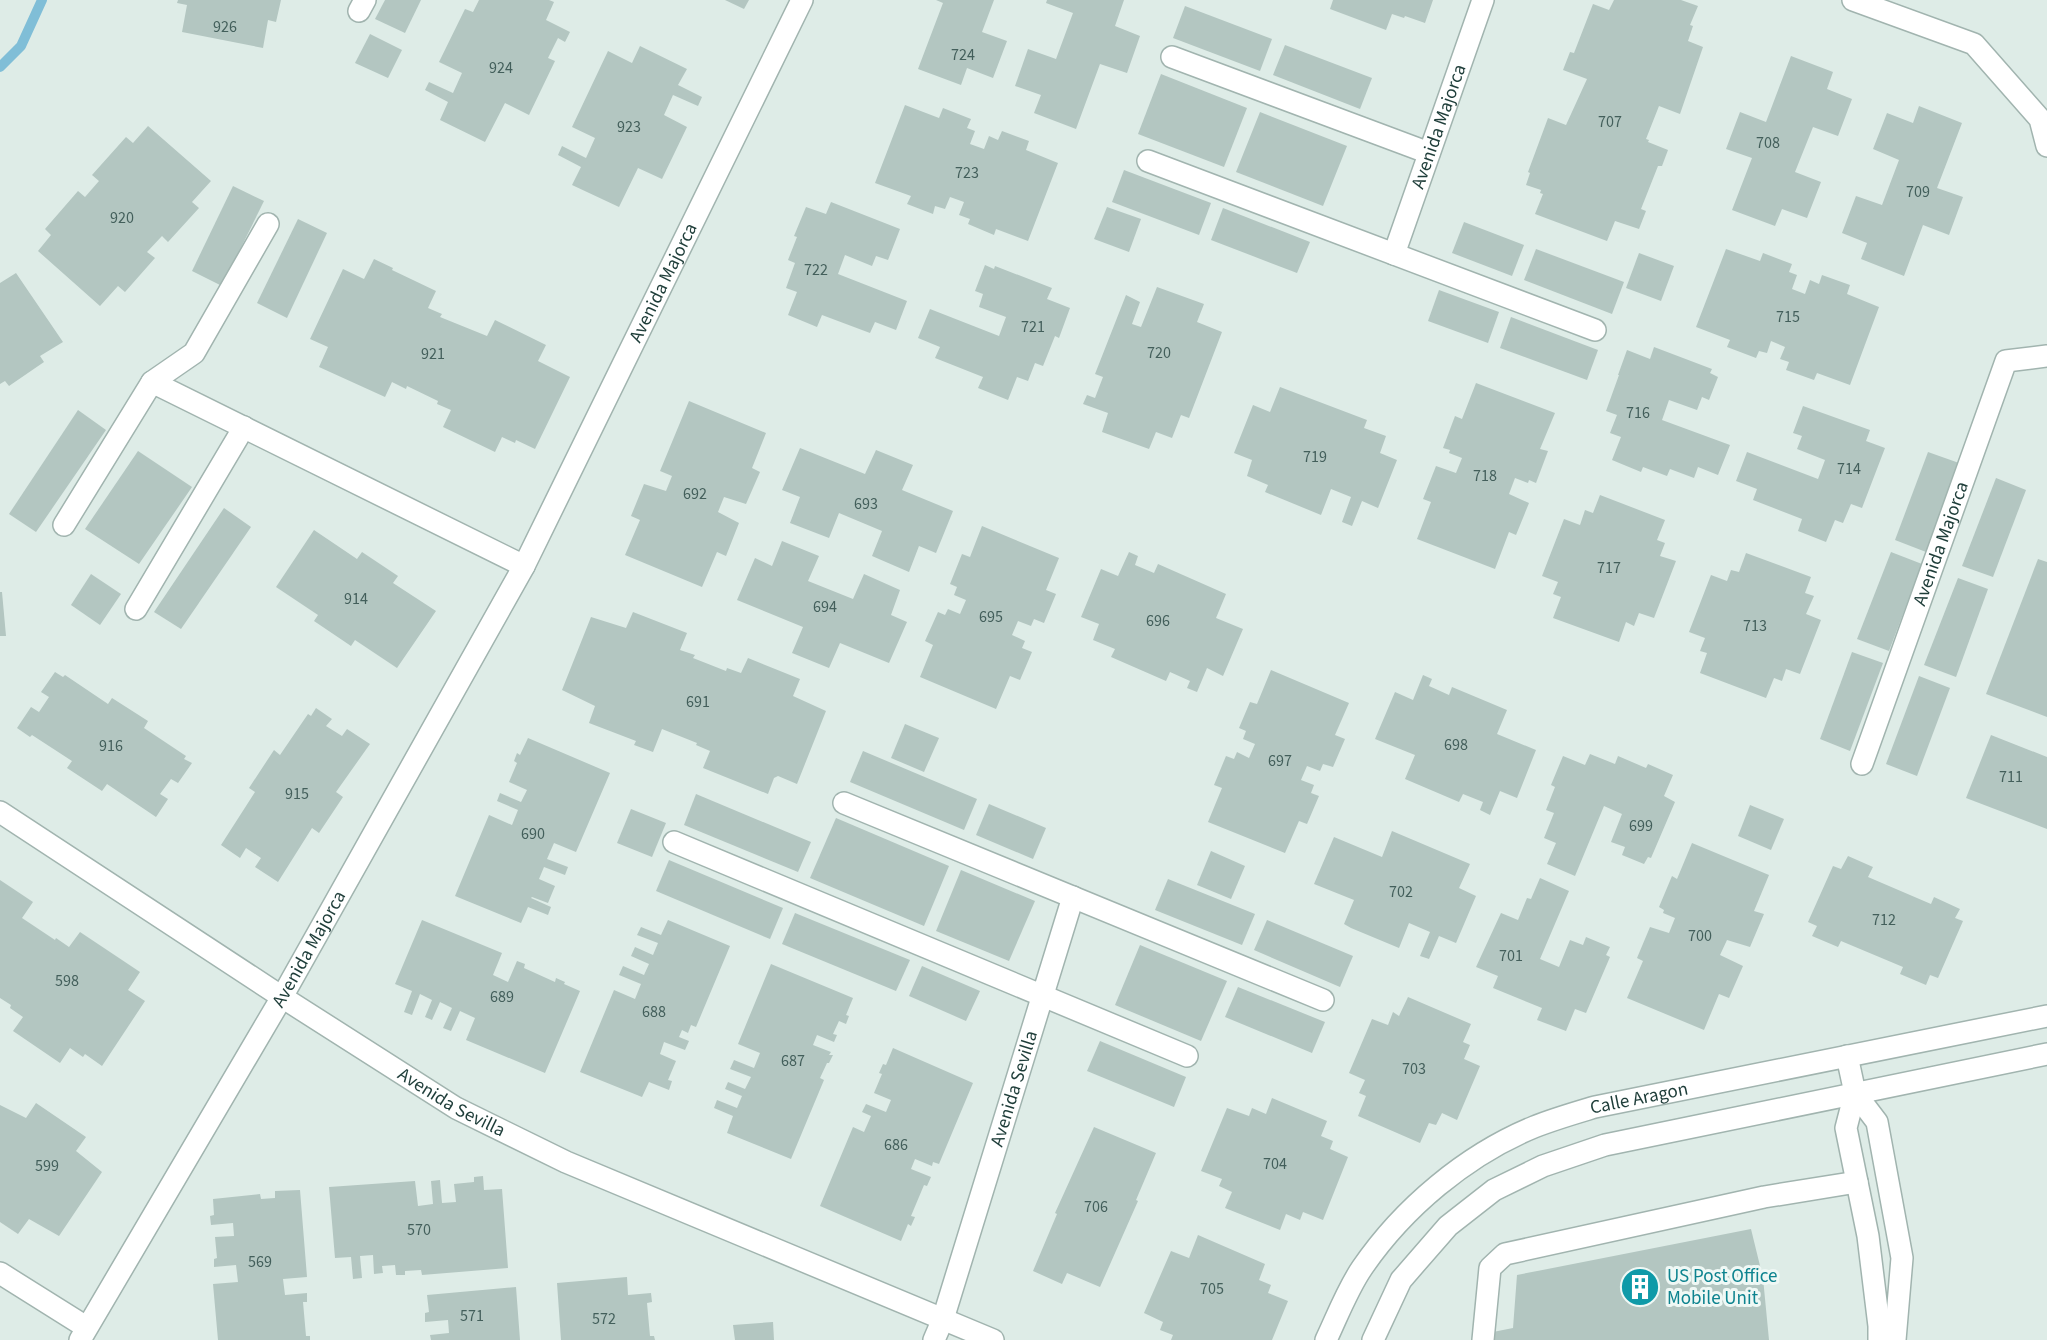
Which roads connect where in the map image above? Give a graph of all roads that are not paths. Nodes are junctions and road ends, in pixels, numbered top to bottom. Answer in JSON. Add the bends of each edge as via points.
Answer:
{"nodes":[{"id":1,"x":802,"y":0,"type":"edge"},
{"id":2,"x":1483,"y":0,"type":"edge"},
{"id":3,"x":1853,"y":0,"type":"edge"},
{"id":4,"x":1172,"y":57,"type":"dead end"},
{"id":5,"x":2043,"y":117,"type":"edge"},
{"id":6,"x":2047,"y":146,"type":"edge"},
{"id":7,"x":1429,"y":153,"type":"junction"},
{"id":8,"x":1148,"y":161,"type":"dead end"},
{"id":9,"x":268,"y":224,"type":"dead end"},
{"id":10,"x":1394,"y":254,"type":"junction"},
{"id":11,"x":1595,"y":330,"type":"dead end"},
{"id":12,"x":2047,"y":356,"type":"edge"},
{"id":13,"x":152,"y":382,"type":"junction"},
{"id":14,"x":244,"y":427,"type":"junction"},
{"id":15,"x":64,"y":525,"type":"dead end"},
{"id":16,"x":524,"y":566,"type":"junction"},
{"id":17,"x":136,"y":609,"type":"dead end"},
{"id":18,"x":1862,"y":764,"type":"dead end"},
{"id":19,"x":844,"y":803,"type":"dead end"},
{"id":20,"x":0,"y":812,"type":"edge"},
{"id":21,"x":674,"y":842,"type":"dead end"},
{"id":22,"x":1073,"y":897,"type":"junction"},
{"id":23,"x":282,"y":997,"type":"junction"},
{"id":24,"x":1043,"y":997,"type":"junction"},
{"id":25,"x":1323,"y":1000,"type":"dead end"},
{"id":26,"x":2047,"y":1016,"type":"edge"},
{"id":27,"x":2047,"y":1054,"type":"edge"},
{"id":28,"x":1187,"y":1056,"type":"dead end"},
{"id":29,"x":1847,"y":1056,"type":"junction"},
{"id":30,"x":1855,"y":1093,"type":"junction"},
{"id":31,"x":1857,"y":1182,"type":"junction"},
{"id":32,"x":0,"y":1273,"type":"edge"},
{"id":33,"x":943,"y":1319,"type":"junction"},
{"id":34,"x":83,"y":1333,"type":"edge"},
{"id":35,"x":934,"y":1340,"type":"edge"},
{"id":36,"x":993,"y":1340,"type":"edge"},
{"id":37,"x":1325,"y":1340,"type":"edge"},
{"id":38,"x":1373,"y":1340,"type":"edge"},
{"id":39,"x":1483,"y":1340,"type":"edge"},
{"id":40,"x":1879,"y":1340,"type":"edge"},
{"id":41,"x":1895,"y":1340,"type":"edge"}],
"edges":[{"from":1,"to":16,"type":"street","name":"Avenida Majorca"},
{"from":2,"to":7,"type":"street","name":"Avenida Majorca"},
{"from":3,"to":5,"type":"street","via":[[1975,44]]},
{"from":4,"to":7,"type":"street"},
{"from":5,"to":6,"type":"street"},
{"from":7,"to":10,"type":"street","name":"Avenida Majorca"},
{"from":8,"to":10,"type":"street"},
{"from":9,"to":13,"type":"street","via":[[194,353]]},
{"from":10,"to":11,"type":"street"},
{"from":12,"to":18,"type":"street","name":"Avenida Majorca","via":[[2006,361]]},
{"from":13,"to":14,"type":"street"},
{"from":13,"to":15,"type":"street"},
{"from":14,"to":16,"type":"street"},
{"from":14,"to":17,"type":"street"},
{"from":16,"to":23,"type":"street","name":"Avenida Majorca"},
{"from":19,"to":22,"type":"street"},
{"from":20,"to":23,"type":"street","name":"Avenida Sevilla"},
{"from":21,"to":24,"type":"street"},
{"from":22,"to":24,"type":"street","name":"Avenida Sevilla"},
{"from":22,"to":25,"type":"street"},
{"from":23,"to":33,"type":"street","name":"Avenida Sevilla","via":[[456,1108],[566,1162]]},
{"from":23,"to":34,"type":"street","name":"Avenida Majorca"},
{"from":24,"to":28,"type":"street"},
{"from":24,"to":33,"type":"street","name":"Avenida Sevilla"},
{"from":26,"to":29,"type":"street","name":"Calle Aragon"},
{"from":27,"to":30,"type":"street","name":"Calle Aragon"},
{"from":29,"to":30,"type":"street"},
{"from":29,"to":37,"type":"street","name":"Calle Aragon","via":[[1595,1107],[1533,1128],[1485,1153],[1438,1185],[1396,1226],[1361,1269]]},
{"from":30,"to":31,"type":"street","via":[[1846,1128]]},
{"from":30,"to":38,"type":"street","name":"Calle Aragon","via":[[1605,1145],[1543,1166],[1494,1190],[1448,1226],[1401,1280]]},
{"from":30,"to":41,"type":"street","via":[[1877,1122],[1902,1258]]},
{"from":31,"to":39,"type":"street","via":[[1764,1197],[1505,1254],[1490,1268]]},
{"from":31,"to":40,"type":"street"},
{"from":32,"to":34,"type":"street","name":"Avenida Majorca"},
{"from":33,"to":35,"type":"street","name":"Avenida Sevilla"},
{"from":33,"to":36,"type":"street","name":"Avenida Sevilla"}]}
